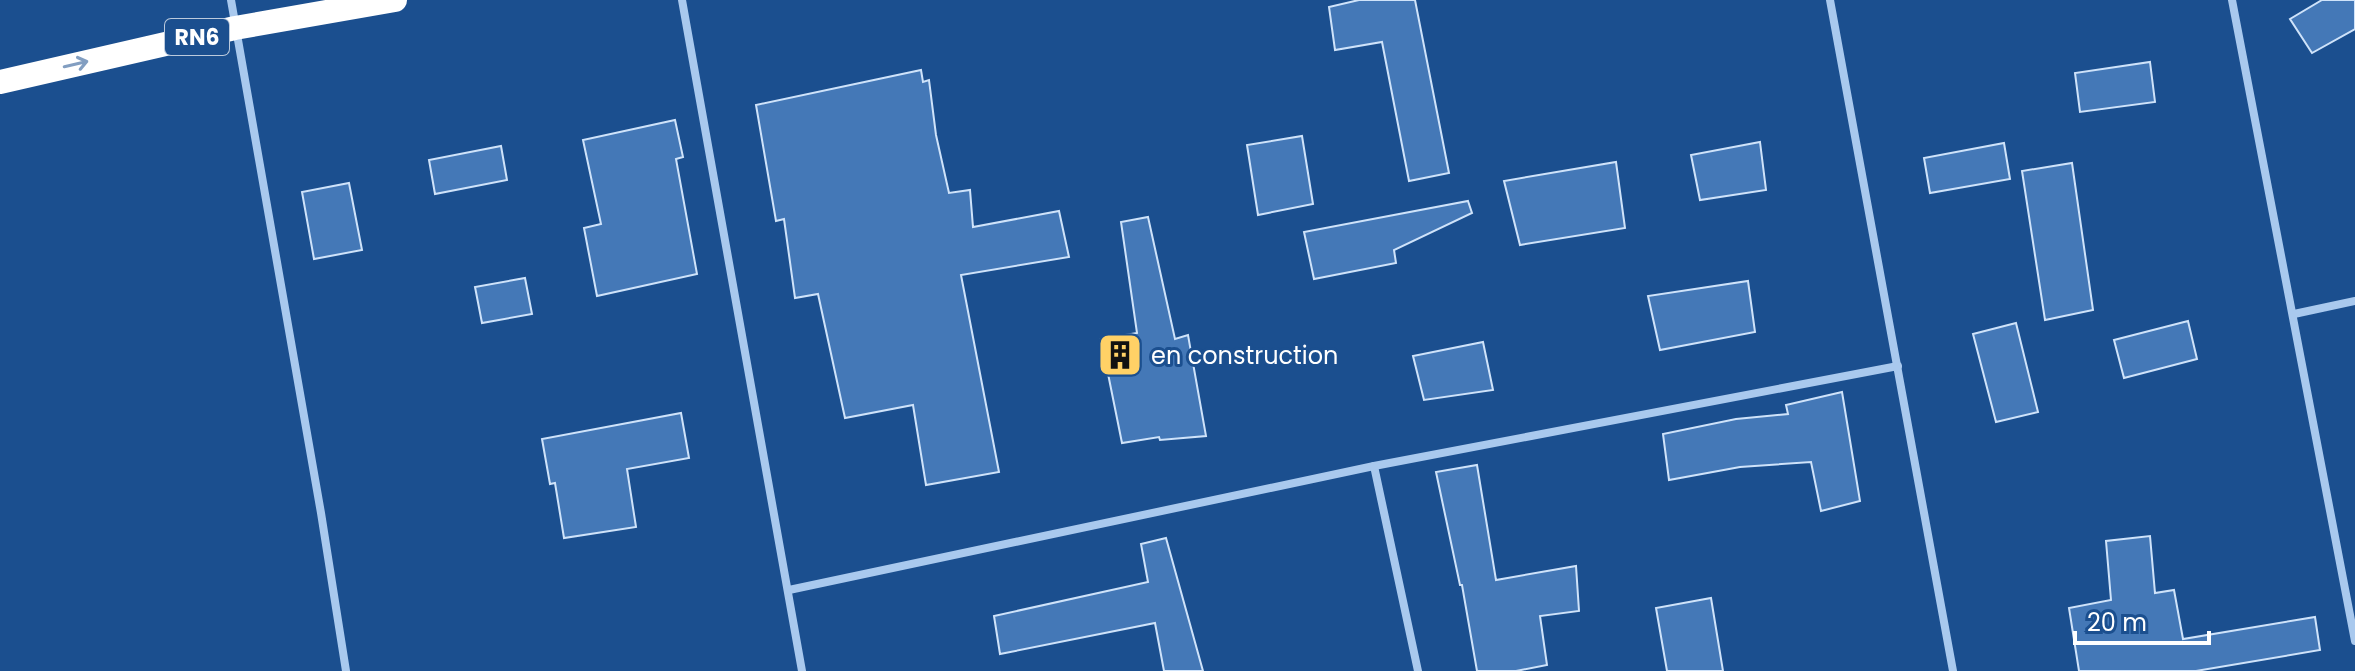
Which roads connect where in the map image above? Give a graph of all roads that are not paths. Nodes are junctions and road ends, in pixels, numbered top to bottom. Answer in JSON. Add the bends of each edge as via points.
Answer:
{"nodes":[{"id":1,"x":231,"y":0,"type":"edge"},
{"id":2,"x":395,"y":0,"type":"edge"},
{"id":3,"x":682,"y":0,"type":"edge"},
{"id":4,"x":1830,"y":0,"type":"edge"},
{"id":5,"x":2232,"y":0,"type":"edge"},
{"id":6,"x":235,"y":28,"type":"junction"},
{"id":7,"x":0,"y":82,"type":"edge"},
{"id":8,"x":2355,"y":301,"type":"edge"},
{"id":9,"x":2294,"y":314,"type":"junction"},
{"id":10,"x":1898,"y":366,"type":"junction"},
{"id":11,"x":1374,"y":466,"type":"junction"},
{"id":12,"x":789,"y":590,"type":"junction"},
{"id":13,"x":2355,"y":641,"type":"edge"},
{"id":14,"x":346,"y":671,"type":"edge"},
{"id":15,"x":802,"y":671,"type":"edge"},
{"id":16,"x":1418,"y":671,"type":"edge"},
{"id":17,"x":1953,"y":671,"type":"edge"}],
"edges":[{"from":1,"to":6,"type":"street"},
{"from":2,"to":6,"type":"highway","number":"RN6"},
{"from":3,"to":12,"type":"street"},
{"from":4,"to":10,"type":"street"},
{"from":5,"to":9,"type":"street"},
{"from":7,"to":6,"type":"highway","number":"RN6","one_way":true},
{"from":6,"to":14,"type":"street"},
{"from":8,"to":9,"type":"street"},
{"from":9,"to":13,"type":"street"},
{"from":10,"to":11,"type":"street"},
{"from":10,"to":17,"type":"street"},
{"from":11,"to":12,"type":"street"},
{"from":11,"to":16,"type":"street"},
{"from":12,"to":15,"type":"street"}]}
